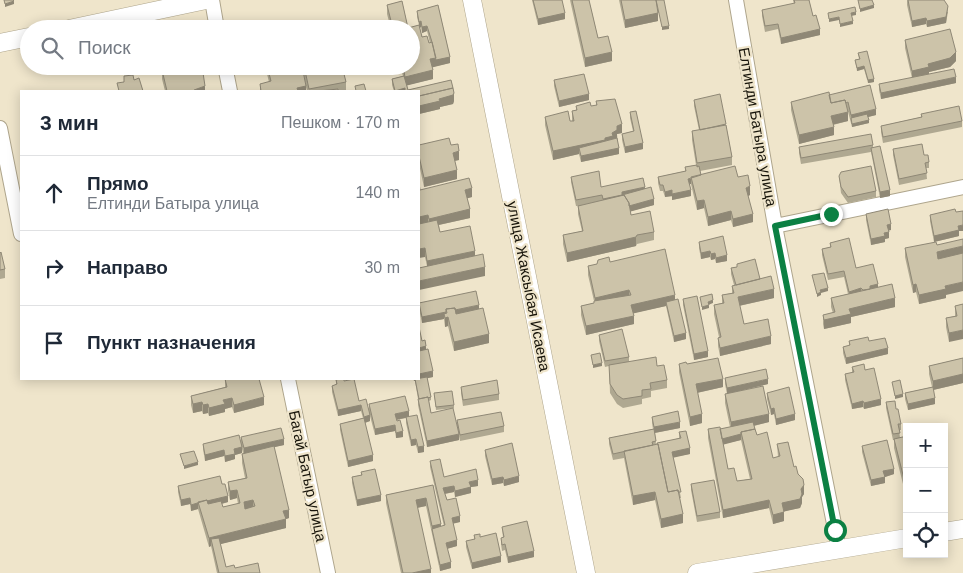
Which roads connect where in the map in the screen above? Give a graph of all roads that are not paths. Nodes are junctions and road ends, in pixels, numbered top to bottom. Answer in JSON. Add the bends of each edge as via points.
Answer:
{"nodes":[{"id":1,"x":206,"y":0,"type":"edge"},
{"id":2,"x":212,"y":0,"type":"edge"},
{"id":3,"x":472,"y":0,"type":"edge"},
{"id":4,"x":736,"y":0,"type":"edge"},
{"id":5,"x":112,"y":20,"type":"edge"},
{"id":6,"x":215,"y":20,"type":"edge"},
{"id":7,"x":20,"y":39,"type":"edge"},
{"id":8,"x":0,"y":43,"type":"edge"},
{"id":9,"x":227,"y":75,"type":"edge"},
{"id":10,"x":230,"y":90,"type":"edge"},
{"id":11,"x":0,"y":128,"type":"edge"},
{"id":12,"x":963,"y":188,"type":"edge"},
{"id":13,"x":775,"y":226,"type":"junction"},
{"id":14,"x":20,"y":229,"type":"edge"},
{"id":15,"x":288,"y":380,"type":"edge"},
{"id":16,"x":963,"y":529,"type":"edge"},
{"id":17,"x":948,"y":531,"type":"edge"},
{"id":18,"x":903,"y":539,"type":"edge"},
{"id":19,"x":839,"y":549,"type":"junction"},
{"id":20,"x":328,"y":573,"type":"edge"},
{"id":21,"x":586,"y":573,"type":"edge"},
{"id":22,"x":697,"y":573,"type":"edge"}],
"edges":[{"from":1,"to":5,"type":"street"},
{"from":2,"to":6,"type":"street"},
{"from":3,"to":21,"type":"street","name":"улица Жаксыбая Исаева"},
{"from":4,"to":13,"type":"street","name":"Елтинди Батыра улица"},
{"from":7,"to":8,"type":"street"},
{"from":9,"to":10,"type":"street"},
{"from":11,"to":14,"type":"street"},
{"from":12,"to":13,"type":"street"},
{"from":13,"to":19,"type":"street","name":"Елтинди Батыра улица"},
{"from":15,"to":20,"type":"street","name":"Багай Батыр улица"},
{"from":16,"to":17,"type":"street"},
{"from":18,"to":19,"type":"street"},
{"from":19,"to":22,"type":"street"}]}
